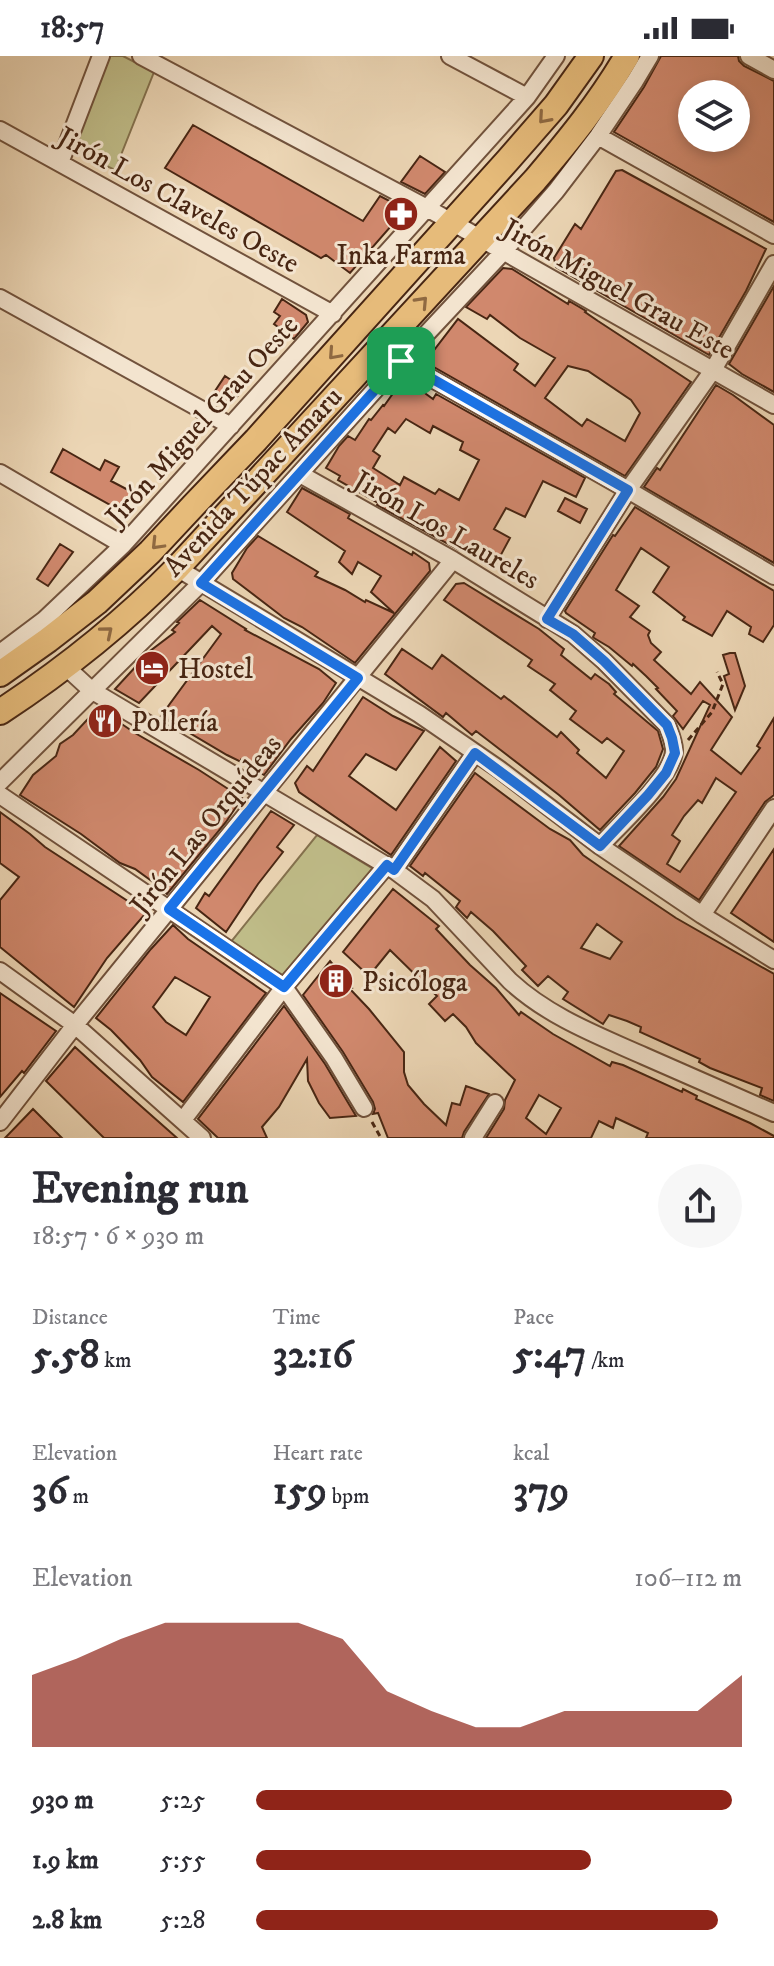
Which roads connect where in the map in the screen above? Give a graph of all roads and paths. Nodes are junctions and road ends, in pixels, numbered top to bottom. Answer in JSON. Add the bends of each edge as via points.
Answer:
{"nodes":[{"id":1,"x":101,"y":56,"type":"edge"},
{"id":2,"x":141,"y":56,"type":"edge"},
{"id":3,"x":450,"y":56,"type":"edge"},
{"id":4,"x":556,"y":56,"type":"edge"},
{"id":5,"x":591,"y":56,"type":"edge"},
{"id":6,"x":627,"y":56,"type":"edge"},
{"id":7,"x":650,"y":56,"type":"edge"},
{"id":8,"x":749,"y":56,"type":"edge"},
{"id":9,"x":164,"y":62,"type":"edge"},
{"id":10,"x":774,"y":70,"type":"edge"},
{"id":11,"x":527,"y":97,"type":"junction"},
{"id":12,"x":0,"y":130,"type":"edge"},
{"id":13,"x":598,"y":136,"type":"junction"},
{"id":14,"x":60,"y":163,"type":"junction"},
{"id":15,"x":427,"y":208,"type":"junction"},
{"id":16,"x":451,"y":222,"type":"junction"},
{"id":17,"x":774,"y":235,"type":"edge"},
{"id":18,"x":480,"y":240,"type":"junction"},
{"id":19,"x":503,"y":252,"type":"junction"},
{"id":20,"x":774,"y":264,"type":"edge"},
{"id":21,"x":0,"y":298,"type":"edge"},
{"id":22,"x":333,"y":314,"type":"junction"},
{"id":23,"x":401,"y":361,"type":"junction"},
{"id":24,"x":713,"y":370,"type":"junction"},
{"id":25,"x":774,"y":405,"type":"edge"},
{"id":26,"x":231,"y":426,"type":"junction"},
{"id":27,"x":0,"y":473,"type":"edge"},
{"id":28,"x":300,"y":474,"type":"junction"},
{"id":29,"x":628,"y":490,"type":"junction"},
{"id":30,"x":123,"y":545,"type":"junction"},
{"id":31,"x":453,"y":560,"type":"junction"},
{"id":32,"x":177,"y":568,"type":"junction"},
{"id":33,"x":774,"y":576,"type":"edge"},
{"id":34,"x":201,"y":583,"type":"junction"},
{"id":35,"x":547,"y":619,"type":"junction"},
{"id":36,"x":0,"y":653,"type":"edge"},
{"id":37,"x":65,"y":666,"type":"junction"},
{"id":38,"x":717,"y":672,"type":"dead end"},
{"id":39,"x":0,"y":674,"type":"edge"},
{"id":40,"x":358,"y":678,"type":"junction"},
{"id":41,"x":91,"y":690,"type":"junction"},
{"id":42,"x":0,"y":712,"type":"edge"},
{"id":43,"x":674,"y":748,"type":"junction"},
{"id":44,"x":475,"y":753,"type":"junction"},
{"id":45,"x":0,"y":782,"type":"edge"},
{"id":46,"x":264,"y":792,"type":"junction"},
{"id":47,"x":0,"y":795,"type":"edge"},
{"id":48,"x":774,"y":808,"type":"edge"},
{"id":49,"x":600,"y":846,"type":"junction"},
{"id":50,"x":390,"y":867,"type":"junction"},
{"id":51,"x":169,"y":909,"type":"junction"},
{"id":52,"x":702,"y":915,"type":"junction"},
{"id":53,"x":774,"y":960,"type":"edge"},
{"id":54,"x":0,"y":971,"type":"edge"},
{"id":55,"x":284,"y":987,"type":"junction"},
{"id":56,"x":75,"y":1025,"type":"junction"},
{"id":57,"x":495,"y":1103,"type":"dead end"},
{"id":58,"x":364,"y":1108,"type":"joint"},
{"id":59,"x":774,"y":1113,"type":"edge"},
{"id":60,"x":183,"y":1120,"type":"junction"},
{"id":61,"x":0,"y":1122,"type":"edge"},
{"id":62,"x":202,"y":1138,"type":"edge"},
{"id":63,"x":381,"y":1138,"type":"edge"},
{"id":64,"x":473,"y":1138,"type":"edge"}],
"edges":[{"from":1,"to":14,"type":"street"},
{"from":2,"to":9,"type":"street"},
{"from":3,"to":11,"type":"street"},
{"from":4,"to":11,"type":"street","name":"Jirón Miguel Grau Oeste"},
{"from":5,"to":16,"type":"highway","name":"Avenida Túpac Amaru","one_way":true,"via":[[556,105]]},
{"from":6,"to":18,"type":"highway","name":"Avenida Túpac Amaru","via":[[584,121]]},
{"from":7,"to":13,"type":"street","name":"Avenida Túpac Amaru"},
{"from":8,"to":10,"type":"street"},
{"from":9,"to":15,"type":"street"},
{"from":11,"to":15,"type":"street","name":"Jirón Miguel Grau Oeste"},
{"from":12,"to":14,"type":"street","name":"Jirón Los Claveles Oeste"},
{"from":13,"to":17,"type":"street"},
{"from":13,"to":19,"type":"street","name":"Avenida Túpac Amaru"},
{"from":14,"to":22,"type":"street","name":"Jirón Los Claveles Oeste"},
{"from":15,"to":16,"type":"street"},
{"from":15,"to":22,"type":"street","name":"Jirón Miguel Grau Oeste"},
{"from":16,"to":18,"type":"street"},
{"from":16,"to":39,"type":"highway","name":"Avenida Túpac Amaru","one_way":true,"via":[[150,552],[97,602]]},
{"from":18,"to":19,"type":"street","name":"Jirón Miguel Grau Este"},
{"from":32,"to":18,"type":"highway","name":"Avenida Túpac Amaru","one_way":true},
{"from":19,"to":23,"type":"street","name":"Avenida Túpac Amaru"},
{"from":19,"to":24,"type":"street","name":"Jirón Miguel Grau Este"},
{"from":20,"to":24,"type":"street"},
{"from":21,"to":26,"type":"street"},
{"from":22,"to":26,"type":"street","name":"Jirón Miguel Grau Oeste"},
{"from":23,"to":28,"type":"street","name":"Avenida Túpac Amaru"},
{"from":23,"to":29,"type":"street"},
{"from":24,"to":25,"type":"street","name":"Jirón Miguel Grau Este"},
{"from":24,"to":29,"type":"street"},
{"from":26,"to":30,"type":"street","name":"Jirón Miguel Grau Oeste"},
{"from":27,"to":30,"type":"street"},
{"from":28,"to":31,"type":"street","name":"Jirón Los Laureles"},
{"from":28,"to":34,"type":"street","name":"Avenida Túpac Amaru"},
{"from":29,"to":33,"type":"street"},
{"from":29,"to":35,"type":"street"},
{"from":30,"to":36,"type":"street","name":"Jirón Miguel Grau Oeste","via":[[44,620]]},
{"from":31,"to":35,"type":"street","name":"Jirón Los Laureles"},
{"from":31,"to":40,"type":"street","name":"Jirón Las Orquídeas"},
{"from":32,"to":34,"type":"street"},
{"from":37,"to":32,"type":"highway","name":"Avenida Túpac Amaru","one_way":true},
{"from":34,"to":40,"type":"street"},
{"from":34,"to":41,"type":"street","name":"Avenida Túpac Amaru"},
{"from":35,"to":43,"type":"street","name":"Jirón Los Laureles","via":[[573,634],[653,710],[667,725]]},
{"from":37,"to":41,"type":"street"},
{"from":37,"to":42,"type":"highway","name":"Avenida Túpac Amaru"},
{"from":38,"to":43,"type":"path","via":[[723,684],[712,712],[691,738]]},
{"from":40,"to":44,"type":"street"},
{"from":40,"to":46,"type":"street","name":"Jirón Las Orquídeas"},
{"from":41,"to":45,"type":"street","name":"Avenida Túpac Amaru"},
{"from":41,"to":46,"type":"street"},
{"from":43,"to":49,"type":"street","via":[[666,773]]},
{"from":44,"to":49,"type":"street"},
{"from":44,"to":50,"type":"street"},
{"from":46,"to":50,"type":"street"},
{"from":46,"to":51,"type":"street","name":"Jirón Las Orquídeas"},
{"from":47,"to":51,"type":"street"},
{"from":48,"to":52,"type":"street"},
{"from":49,"to":52,"type":"street"},
{"from":50,"to":55,"type":"street"},
{"from":50,"to":59,"type":"street","via":[[433,899],[510,981],[543,1006],[577,1027]]},
{"from":51,"to":55,"type":"street"},
{"from":51,"to":56,"type":"street","name":"Jirón Las Orquídeas"},
{"from":52,"to":53,"type":"street"},
{"from":54,"to":56,"type":"street"},
{"from":55,"to":58,"type":"street"},
{"from":55,"to":60,"type":"street"},
{"from":56,"to":60,"type":"street"},
{"from":56,"to":61,"type":"street","name":"Jirón Las Orquídeas"},
{"from":57,"to":64,"type":"street"},
{"from":58,"to":63,"type":"path"},
{"from":60,"to":62,"type":"street"}]}
